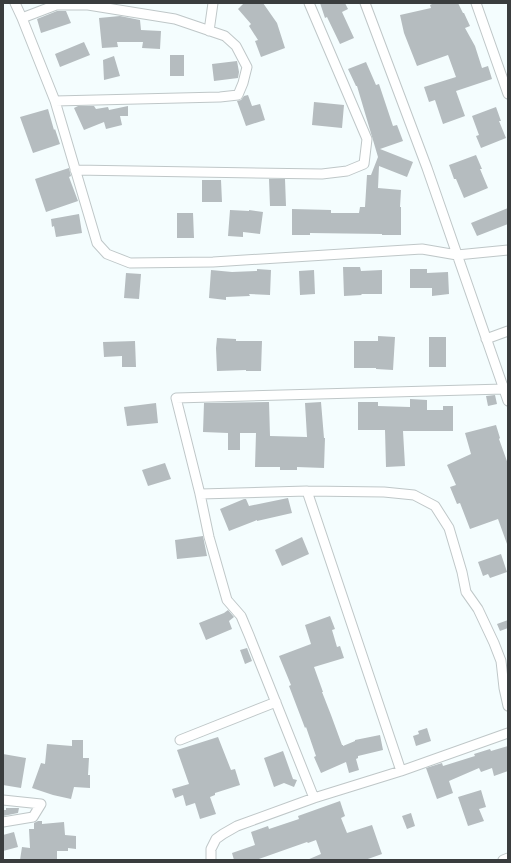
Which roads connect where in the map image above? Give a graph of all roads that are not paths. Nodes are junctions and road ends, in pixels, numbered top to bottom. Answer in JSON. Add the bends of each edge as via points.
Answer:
{"nodes":[{"id":1,"x":15,"y":3,"type":"edge"},
{"id":2,"x":213,"y":3,"type":"edge"},
{"id":3,"x":309,"y":3,"type":"edge"},
{"id":4,"x":364,"y":3,"type":"edge"},
{"id":5,"x":476,"y":3,"type":"edge"},
{"id":6,"x":22,"y":18,"type":"junction"},
{"id":7,"x":209,"y":31,"type":"junction"},
{"id":8,"x":508,"y":94,"type":"edge"},
{"id":9,"x":55,"y":101,"type":"junction"},
{"id":10,"x":75,"y":170,"type":"junction"},
{"id":11,"x":508,"y":250,"type":"edge"},
{"id":12,"x":457,"y":254,"type":"junction"},
{"id":13,"x":508,"y":331,"type":"edge"},
{"id":14,"x":486,"y":339,"type":"junction"},
{"id":15,"x":506,"y":389,"type":"edge"},
{"id":16,"x":508,"y":401,"type":"edge"},
{"id":17,"x":307,"y":491,"type":"junction"},
{"id":18,"x":200,"y":494,"type":"junction"},
{"id":19,"x":276,"y":702,"type":"junction"},
{"id":20,"x":508,"y":706,"type":"edge"},
{"id":21,"x":508,"y":733,"type":"edge"},
{"id":22,"x":180,"y":740,"type":"dead end"},
{"id":23,"x":401,"y":771,"type":"junction"},
{"id":24,"x":314,"y":798,"type":"junction"},
{"id":25,"x":3,"y":800,"type":"edge"},
{"id":26,"x":3,"y":822,"type":"edge"},
{"id":27,"x":508,"y":858,"type":"edge"},
{"id":28,"x":211,"y":860,"type":"edge"},
{"id":29,"x":503,"y":860,"type":"edge"}],
"edges":[{"from":1,"to":6,"type":"street"},
{"from":2,"to":7,"type":"street"},
{"from":3,"to":10,"type":"street","via":[[367,139],[364,164],[347,171],[322,174]]},
{"from":4,"to":12,"type":"street"},
{"from":5,"to":8,"type":"street"},
{"from":6,"to":7,"type":"street","via":[[56,6],[88,5],[175,19]]},
{"from":6,"to":9,"type":"street"},
{"from":7,"to":9,"type":"street","via":[[225,36],[236,46],[248,67],[238,95]]},
{"from":9,"to":10,"type":"street"},
{"from":10,"to":12,"type":"street","via":[[97,243],[107,254],[130,263],[213,262],[422,249]]},
{"from":11,"to":12,"type":"street"},
{"from":12,"to":14,"type":"street"},
{"from":13,"to":14,"type":"street"},
{"from":14,"to":15,"type":"street"},
{"from":15,"to":16,"type":"street"},
{"from":15,"to":18,"type":"street","via":[[176,398]]},
{"from":17,"to":18,"type":"street"},
{"from":17,"to":20,"type":"street","via":[[414,495],[435,506],[449,528],[466,592],[478,609],[501,661]]},
{"from":17,"to":23,"type":"street"},
{"from":18,"to":19,"type":"street","via":[[209,537],[228,600],[241,616]]},
{"from":19,"to":22,"type":"street"},
{"from":19,"to":24,"type":"street"},
{"from":21,"to":23,"type":"street"},
{"from":23,"to":24,"type":"street"},
{"from":24,"to":28,"type":"street","via":[[237,826],[223,834],[216,839],[211,849]]},
{"from":25,"to":26,"type":"street","via":[[41,804],[33,817]]},
{"from":27,"to":29,"type":"street"}]}
